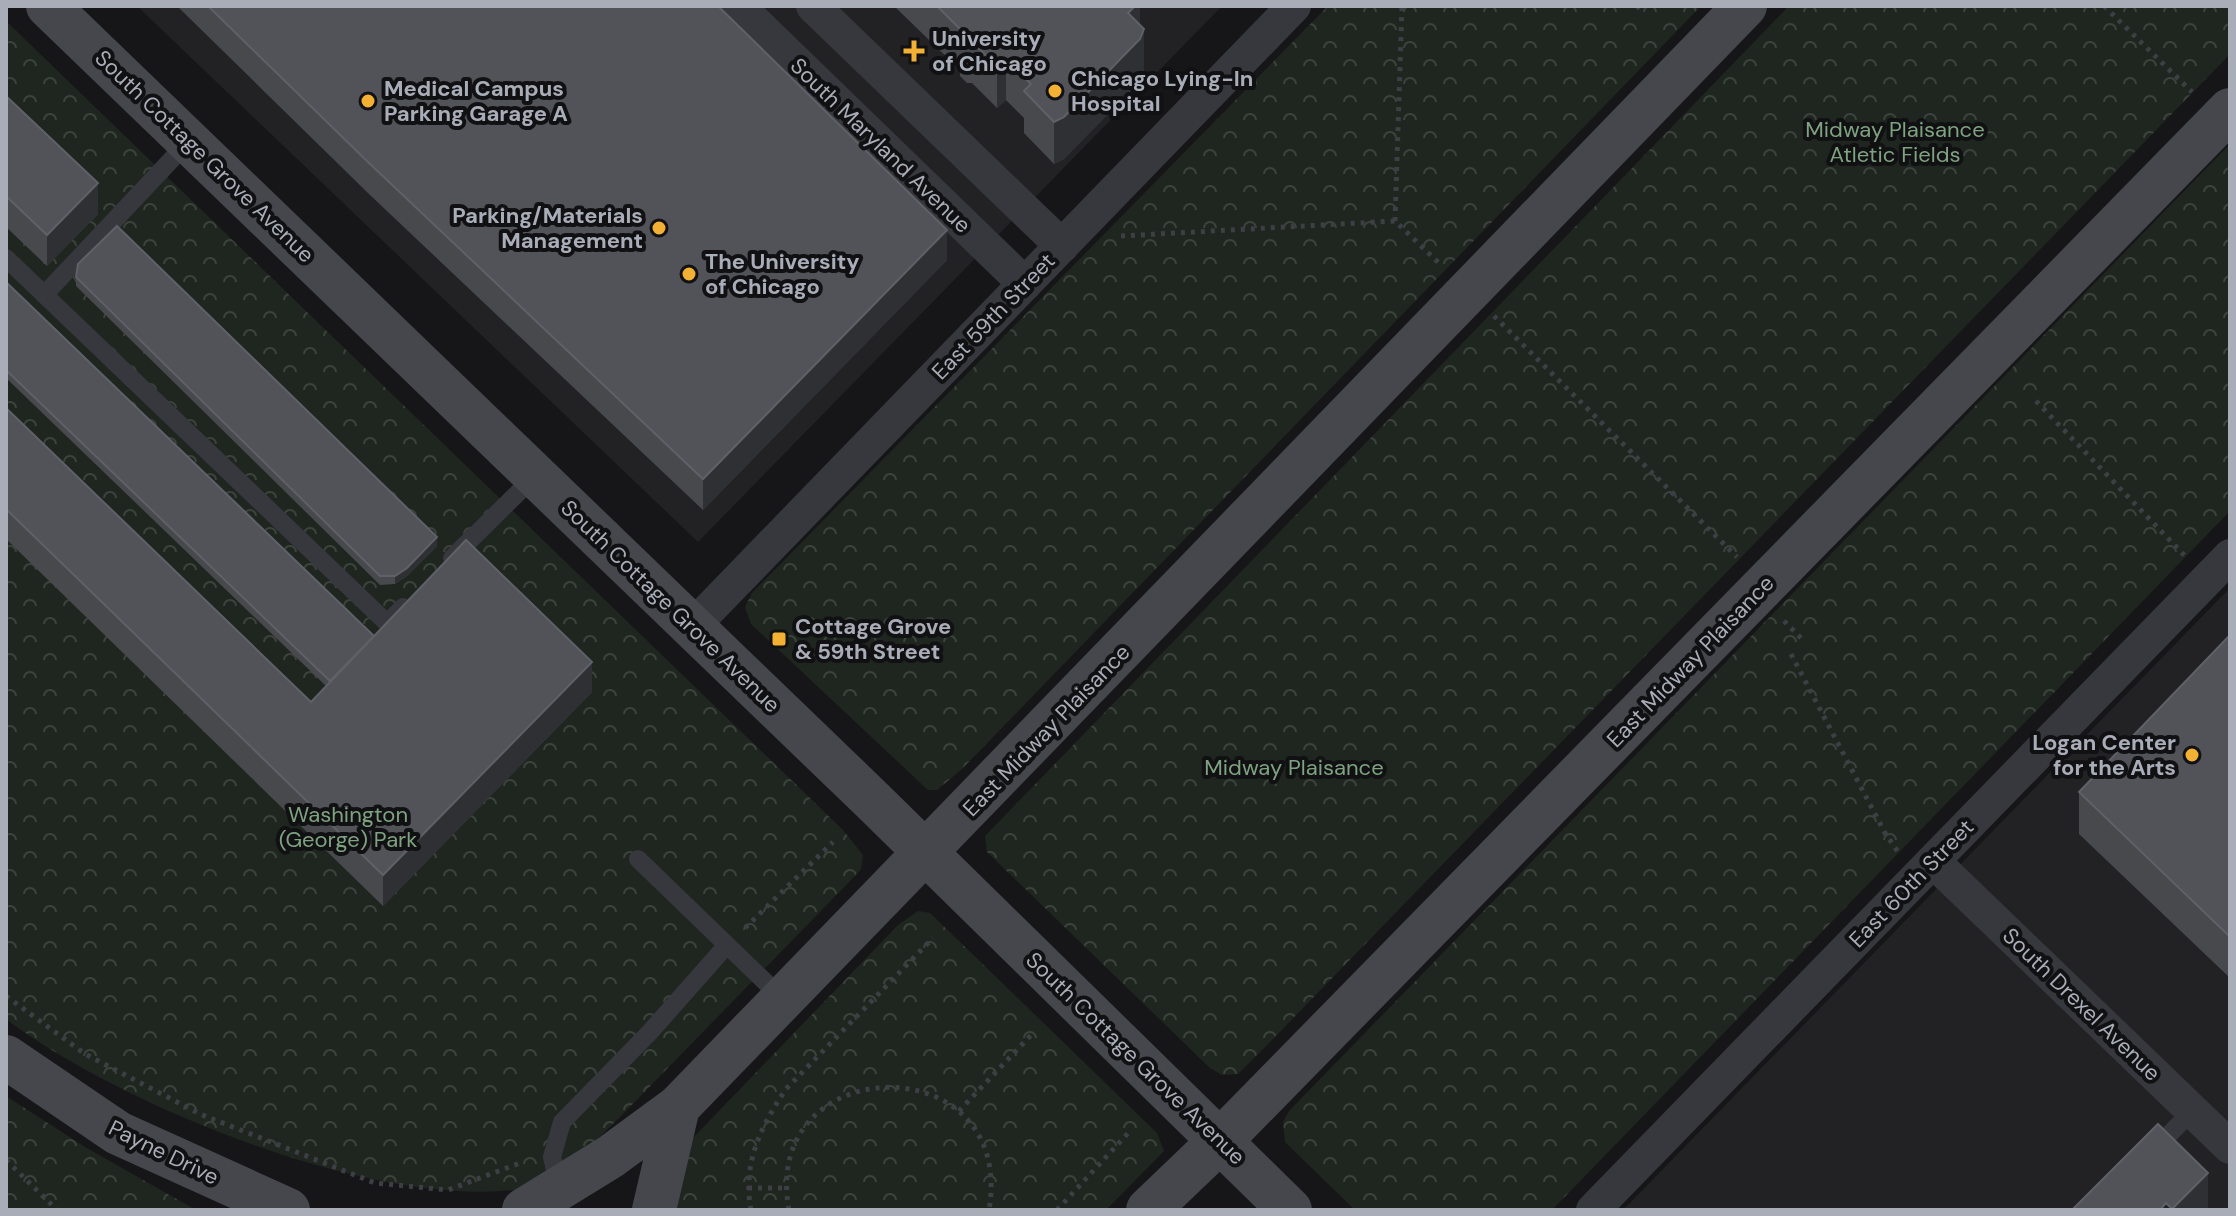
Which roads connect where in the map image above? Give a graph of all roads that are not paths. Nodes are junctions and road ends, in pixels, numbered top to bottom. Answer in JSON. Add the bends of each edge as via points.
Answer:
{"nodes":[{"id":1,"x":48,"y":6,"type":"edge"},
{"id":2,"x":738,"y":6,"type":"edge"},
{"id":3,"x":813,"y":6,"type":"edge"},
{"id":4,"x":1294,"y":6,"type":"edge"},
{"id":5,"x":1745,"y":6,"type":"edge"},
{"id":6,"x":2211,"y":101,"type":"edge"},
{"id":7,"x":189,"y":141,"type":"junction"},
{"id":8,"x":1062,"y":246,"type":"junction"},
{"id":9,"x":6,"y":258,"type":"edge"},
{"id":10,"x":1025,"y":284,"type":"junction"},
{"id":11,"x":44,"y":295,"type":"junction"},
{"id":12,"x":536,"y":475,"type":"junction"},
{"id":13,"x":2230,"y":556,"type":"edge"},
{"id":14,"x":440,"y":570,"type":"edge"},
{"id":15,"x":419,"y":591,"type":"edge"},
{"id":16,"x":693,"y":626,"type":"junction"},
{"id":17,"x":927,"y":853,"type":"junction"},
{"id":18,"x":638,"y":859,"type":"dead end"},
{"id":19,"x":1933,"y":861,"type":"junction"},
{"id":20,"x":726,"y":946,"type":"junction"},
{"id":21,"x":783,"y":999,"type":"junction"},
{"id":22,"x":6,"y":1057,"type":"edge"},
{"id":23,"x":678,"y":1107,"type":"junction"},
{"id":24,"x":2192,"y":1111,"type":"junction"},
{"id":25,"x":1220,"y":1141,"type":"junction"},
{"id":26,"x":2230,"y":1147,"type":"edge"},
{"id":27,"x":2146,"y":1159,"type":"edge"},
{"id":28,"x":542,"y":1200,"type":"edge"},
{"id":29,"x":288,"y":1210,"type":"edge"},
{"id":30,"x":654,"y":1210,"type":"edge"},
{"id":31,"x":1148,"y":1210,"type":"edge"},
{"id":32,"x":1290,"y":1210,"type":"edge"},
{"id":33,"x":1593,"y":1210,"type":"edge"}],
"edges":[{"from":1,"to":7,"type":"street","name":"South Cottage Grove Avenue"},
{"from":2,"to":10,"type":"street","name":"South Maryland Avenue"},
{"from":3,"to":8,"type":"street"},
{"from":4,"to":8,"type":"street","name":"East 59th Street"},
{"from":5,"to":17,"type":"street","name":"East Midway Plaisance"},
{"from":6,"to":25,"type":"street","name":"East Midway Plaisance"},
{"from":7,"to":11,"type":"lane"},
{"from":7,"to":12,"type":"street","name":"South Cottage Grove Avenue"},
{"from":8,"to":10,"type":"street","name":"East 59th Street"},
{"from":9,"to":11,"type":"lane"},
{"from":10,"to":16,"type":"street","name":"East 59th Street"},
{"from":11,"to":15,"type":"lane","via":[[387,623]]},
{"from":12,"to":14,"type":"lane"},
{"from":12,"to":16,"type":"street","name":"South Cottage Grove Avenue"},
{"from":13,"to":19,"type":"street","name":"East 60th Street"},
{"from":16,"to":17,"type":"street","name":"South Cottage Grove Avenue"},
{"from":17,"to":21,"type":"street","name":"East Midway Plaisance"},
{"from":17,"to":25,"type":"street","name":"South Cottage Grove Avenue"},
{"from":18,"to":20,"type":"lane"},
{"from":19,"to":24,"type":"street","name":"South Drexel Avenue"},
{"from":19,"to":33,"type":"street","name":"East 60th Street"},
{"from":20,"to":21,"type":"lane"},
{"from":20,"to":28,"type":"lane","via":[[562,1122]]},
{"from":21,"to":23,"type":"street","name":"East Midway Plaisance"},
{"from":22,"to":29,"type":"street","name":"Payne Drive","via":[[118,1133]]},
{"from":23,"to":28,"type":"street","name":"East Midway Plaisance"},
{"from":23,"to":30,"type":"street"},
{"from":24,"to":26,"type":"street","name":"South Drexel Avenue"},
{"from":24,"to":27,"type":"lane"},
{"from":25,"to":31,"type":"street","name":"East Midway Plaisance"},
{"from":25,"to":32,"type":"street","name":"South Cottage Grove Avenue"}]}
